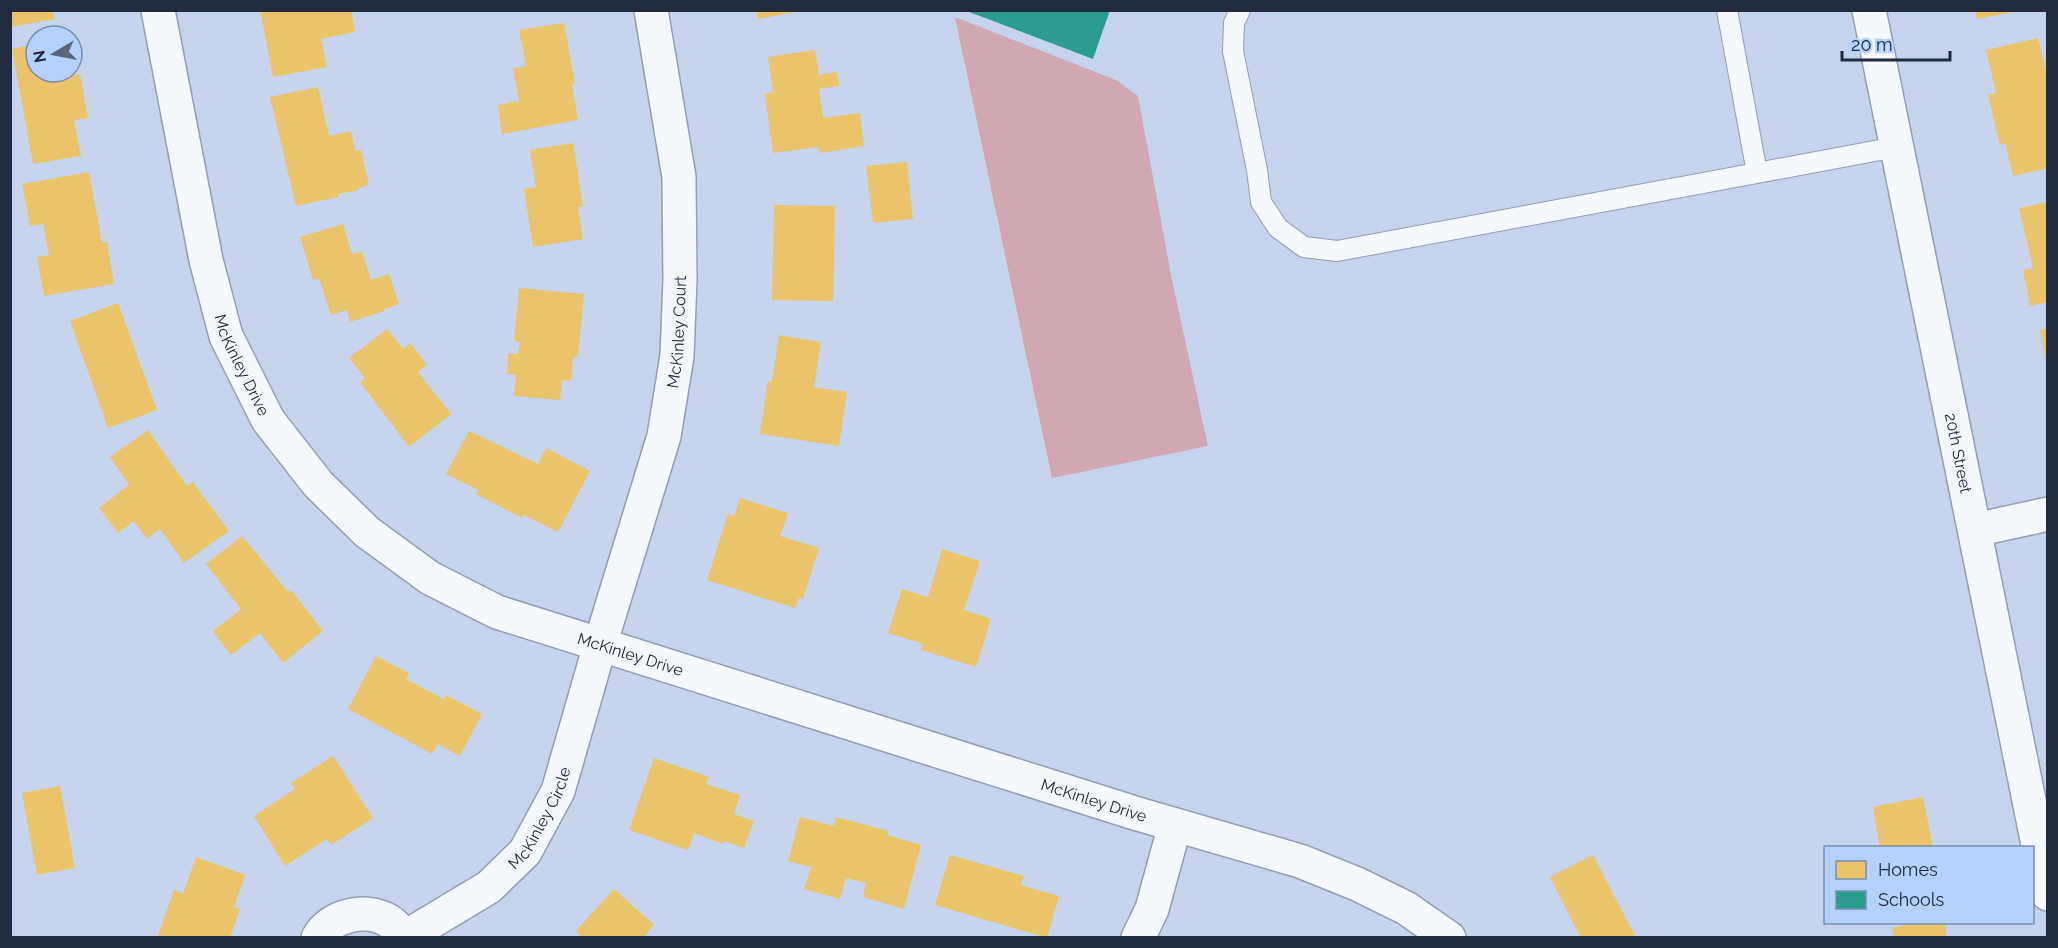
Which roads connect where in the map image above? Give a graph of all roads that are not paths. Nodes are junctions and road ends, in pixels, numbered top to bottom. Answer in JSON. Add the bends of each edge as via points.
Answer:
{"nodes":[{"id":1,"x":159,"y":10,"type":"edge"},
{"id":2,"x":651,"y":10,"type":"edge"},
{"id":3,"x":1240,"y":10,"type":"edge"},
{"id":4,"x":1727,"y":10,"type":"edge"},
{"id":5,"x":1869,"y":10,"type":"edge"},
{"id":6,"x":1896,"y":147,"type":"junction"},
{"id":7,"x":1757,"y":172,"type":"junction"},
{"id":8,"x":2048,"y":514,"type":"edge"},
{"id":9,"x":1975,"y":530,"type":"junction"},
{"id":10,"x":600,"y":645,"type":"junction"},
{"id":11,"x":2040,"y":822,"type":"edge"},
{"id":12,"x":1175,"y":825,"type":"junction"},
{"id":13,"x":2048,"y":894,"type":"edge"},
{"id":14,"x":406,"y":937,"type":"edge"},
{"id":15,"x":318,"y":938,"type":"edge"},
{"id":16,"x":1138,"y":938,"type":"edge"},
{"id":17,"x":1449,"y":938,"type":"edge"}],
"edges":[{"from":1,"to":10,"type":"street","name":"McKinley Drive","via":[[206,260],[226,336],[268,420],[318,484],[367,532],[430,578],[497,612]]},
{"from":2,"to":10,"type":"street","name":"McKinley Court","via":[[679,177],[677,356],[664,436]]},
{"from":3,"to":7,"type":"lane","via":[[1234,23],[1233,51],[1262,202],[1278,228],[1304,248],[1336,251]]},
{"from":4,"to":7,"type":"lane"},
{"from":5,"to":6,"type":"street","name":"20th Street"},
{"from":6,"to":7,"type":"lane"},
{"from":6,"to":9,"type":"street","name":"20th Street"},
{"from":8,"to":9,"type":"street"},
{"from":9,"to":11,"type":"street","name":"20th Street"},
{"from":10,"to":12,"type":"street","name":"McKinley Drive"},
{"from":10,"to":14,"type":"street","name":"McKinley Circle","via":[[558,791],[525,852],[489,887]]},
{"from":11,"to":13,"type":"street","name":"20th Street"},
{"from":12,"to":16,"type":"street","via":[[1152,909]]},
{"from":12,"to":17,"type":"street","name":"McKinley Drive","via":[[1300,861],[1357,884],[1406,908]]},
{"from":14,"to":15,"type":"street","name":"McKinley Circle","via":[[389,921],[365,914],[342,917],[321,931]]}]}
